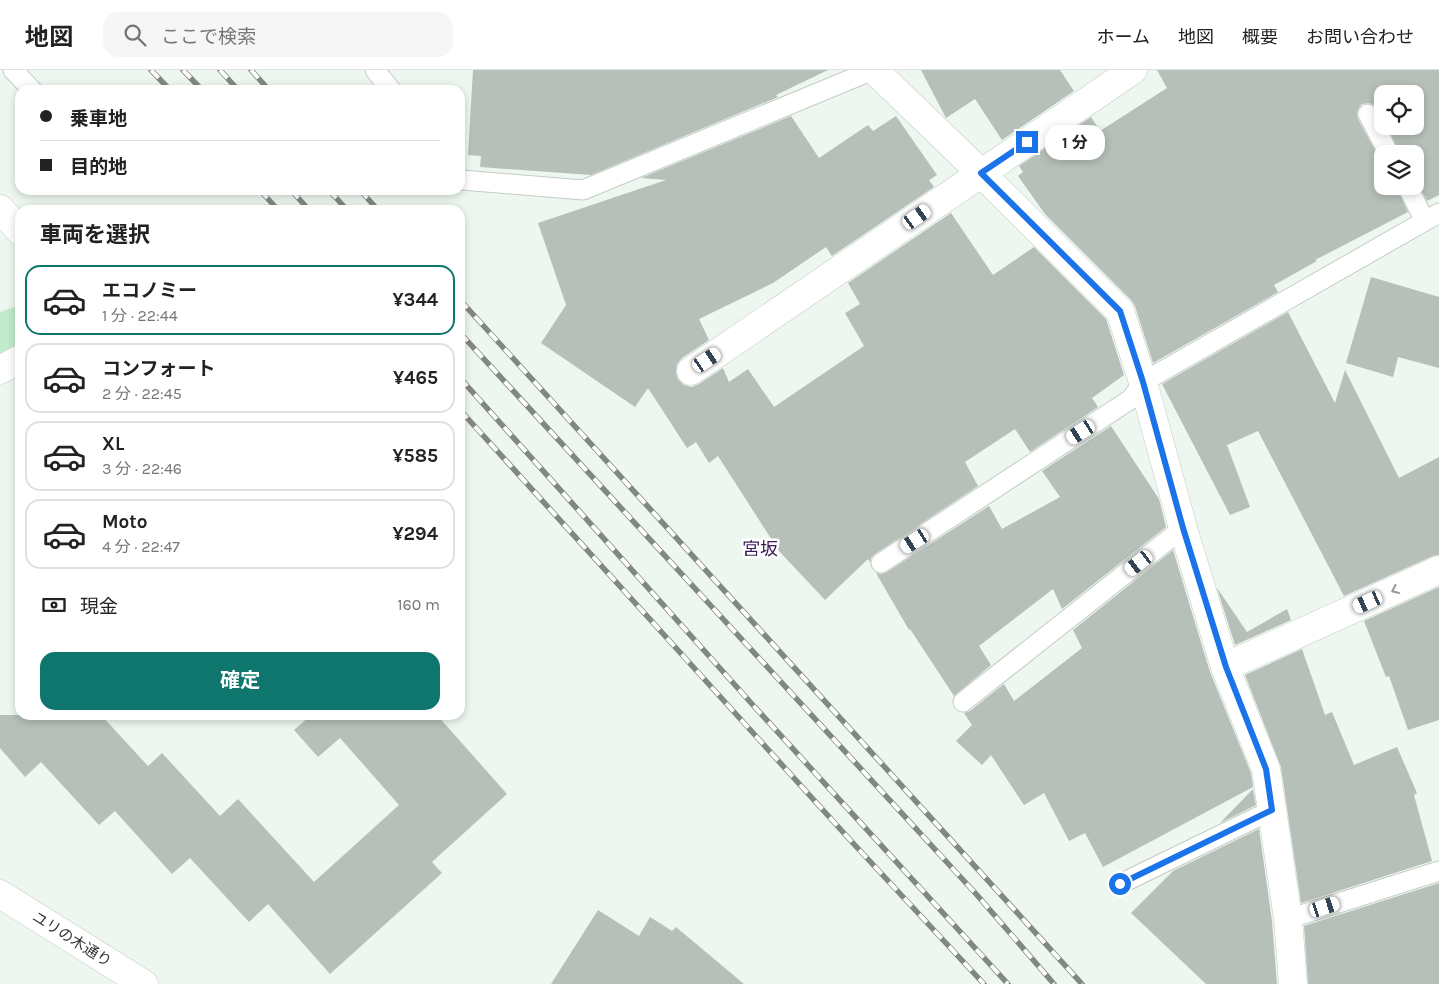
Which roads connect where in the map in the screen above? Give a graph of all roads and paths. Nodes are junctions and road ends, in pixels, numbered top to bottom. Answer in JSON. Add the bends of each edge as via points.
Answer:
{"nodes":[{"id":1,"x":13,"y":70,"type":"edge"},
{"id":2,"x":376,"y":70,"type":"edge"},
{"id":3,"x":873,"y":70,"type":"edge"},
{"id":4,"x":1133,"y":70,"type":"edge"},
{"id":5,"x":27,"y":85,"type":"edge"},
{"id":6,"x":387,"y":85,"type":"edge"},
{"id":7,"x":1368,"y":114,"type":"dead end"},
{"id":8,"x":1384,"y":145,"type":"edge"},
{"id":9,"x":981,"y":173,"type":"junction"},
{"id":10,"x":465,"y":180,"type":"edge"},
{"id":11,"x":1414,"y":195,"type":"edge"},
{"id":12,"x":0,"y":208,"type":"edge"},
{"id":13,"x":1432,"y":217,"type":"edge"},
{"id":14,"x":15,"y":225,"type":"edge"},
{"id":15,"x":15,"y":362,"type":"edge"},
{"id":16,"x":0,"y":370,"type":"edge"},
{"id":17,"x":691,"y":371,"type":"dead end"},
{"id":18,"x":1143,"y":382,"type":"junction"},
{"id":19,"x":1183,"y":528,"type":"junction"},
{"id":20,"x":881,"y":563,"type":"dead end"},
{"id":21,"x":1439,"y":570,"type":"edge"},
{"id":22,"x":1226,"y":667,"type":"junction"},
{"id":23,"x":963,"y":702,"type":"dead end"},
{"id":24,"x":1272,"y":810,"type":"junction"},
{"id":25,"x":1439,"y":870,"type":"edge"},
{"id":26,"x":1120,"y":884,"type":"dead end"},
{"id":27,"x":0,"y":894,"type":"edge"},
{"id":28,"x":1288,"y":919,"type":"junction"},
{"id":29,"x":144,"y":984,"type":"edge"},
{"id":30,"x":1293,"y":984,"type":"edge"}],
"edges":[{"from":1,"to":5,"type":"lane"},
{"from":2,"to":6,"type":"lane"},
{"from":3,"to":9,"type":"street"},
{"from":3,"to":10,"type":"lane","via":[[583,190]]},
{"from":4,"to":9,"type":"street"},
{"from":7,"to":8,"type":"lane"},
{"from":9,"to":17,"type":"street"},
{"from":9,"to":18,"type":"street","via":[[1120,311]]},
{"from":11,"to":13,"type":"lane"},
{"from":12,"to":14,"type":"street"},
{"from":13,"to":18,"type":"lane"},
{"from":15,"to":16,"type":"street"},
{"from":18,"to":19,"type":"street"},
{"from":18,"to":20,"type":"lane","via":[[1131,399]]},
{"from":19,"to":22,"type":"street"},
{"from":19,"to":23,"type":"lane"},
{"from":21,"to":22,"type":"street","one_way":true},
{"from":22,"to":24,"type":"street","via":[[1266,769]]},
{"from":24,"to":26,"type":"lane"},
{"from":24,"to":28,"type":"street"},
{"from":25,"to":28,"type":"lane"},
{"from":27,"to":29,"type":"street","name":"ユリの木通り"},
{"from":28,"to":30,"type":"street"}]}
